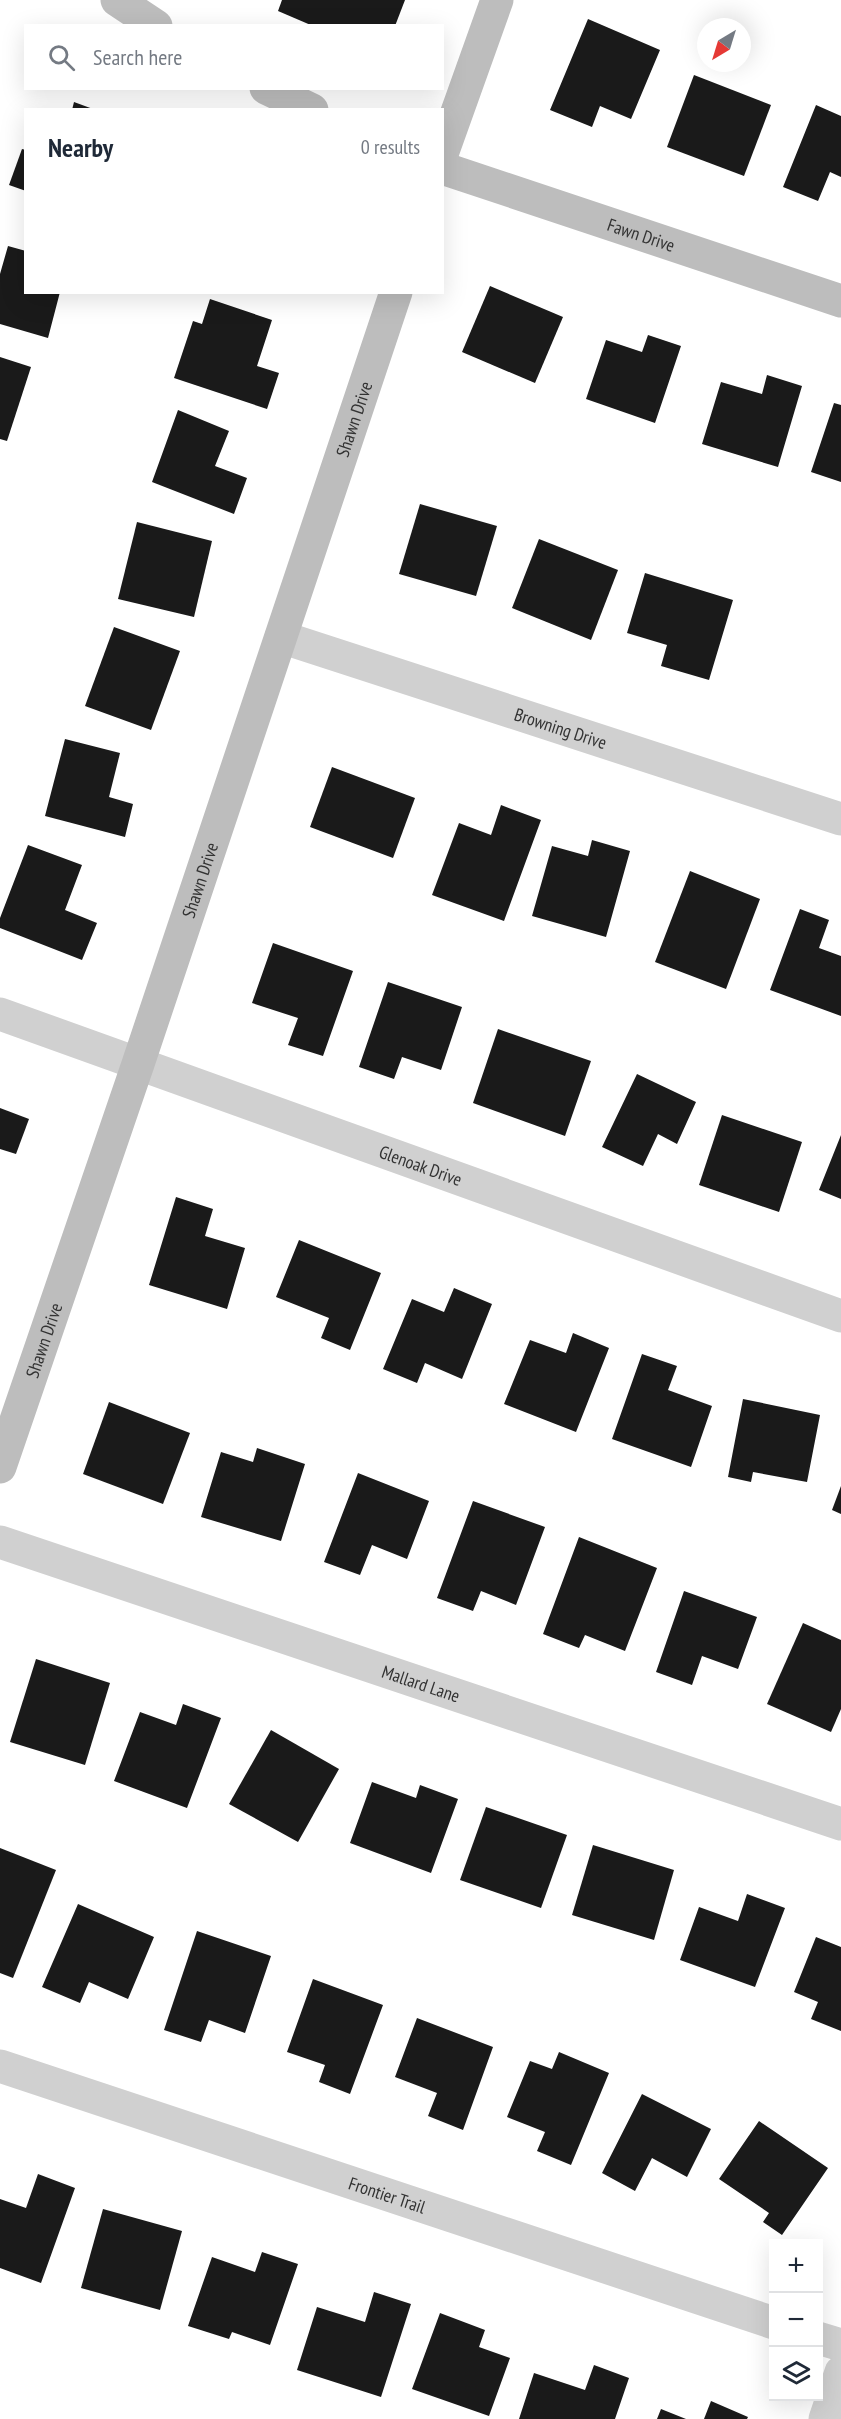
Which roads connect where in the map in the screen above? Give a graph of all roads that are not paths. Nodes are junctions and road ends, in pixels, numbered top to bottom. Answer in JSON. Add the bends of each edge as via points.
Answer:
{"nodes":[{"id":1,"x":117,"y":0,"type":"edge"},
{"id":2,"x":496,"y":0,"type":"edge"},
{"id":3,"x":153,"y":24,"type":"edge"},
{"id":4,"x":270,"y":90,"type":"edge"},
{"id":5,"x":308,"y":108,"type":"edge"},
{"id":6,"x":444,"y":148,"type":"edge"},
{"id":7,"x":444,"y":169,"type":"edge"},
{"id":8,"x":395,"y":294,"type":"edge"},
{"id":9,"x":841,"y":301,"type":"edge"},
{"id":10,"x":281,"y":637,"type":"junction"},
{"id":11,"x":841,"y":819,"type":"edge"},
{"id":12,"x":0,"y":1014,"type":"edge"},
{"id":13,"x":138,"y":1064,"type":"junction"},
{"id":14,"x":841,"y":1316,"type":"edge"},
{"id":15,"x":0,"y":1467,"type":"edge"},
{"id":16,"x":0,"y":1542,"type":"edge"},
{"id":17,"x":841,"y":1824,"type":"edge"},
{"id":18,"x":0,"y":2066,"type":"edge"},
{"id":19,"x":769,"y":2321,"type":"edge"},
{"id":20,"x":823,"y":2339,"type":"edge"},
{"id":21,"x":841,"y":2345,"type":"edge"},
{"id":22,"x":841,"y":2373,"type":"edge"},
{"id":23,"x":825,"y":2419,"type":"edge"}],
"edges":[{"from":1,"to":3,"type":"street"},
{"from":2,"to":6,"type":"street"},
{"from":4,"to":5,"type":"street"},
{"from":7,"to":9,"type":"street","name":"Fawn Drive"},
{"from":8,"to":10,"type":"street","name":"Shawn Drive"},
{"from":10,"to":11,"type":"street","name":"Browning Drive"},
{"from":10,"to":13,"type":"street","name":"Shawn Drive"},
{"from":12,"to":13,"type":"street","name":"Glenoak Drive"},
{"from":13,"to":14,"type":"street","name":"Glenoak Drive"},
{"from":13,"to":15,"type":"street","name":"Shawn Drive"},
{"from":16,"to":17,"type":"street","name":"Mallard Lane"},
{"from":18,"to":19,"type":"street","name":"Frontier Trail"},
{"from":20,"to":21,"type":"street"},
{"from":22,"to":23,"type":"street"}]}
